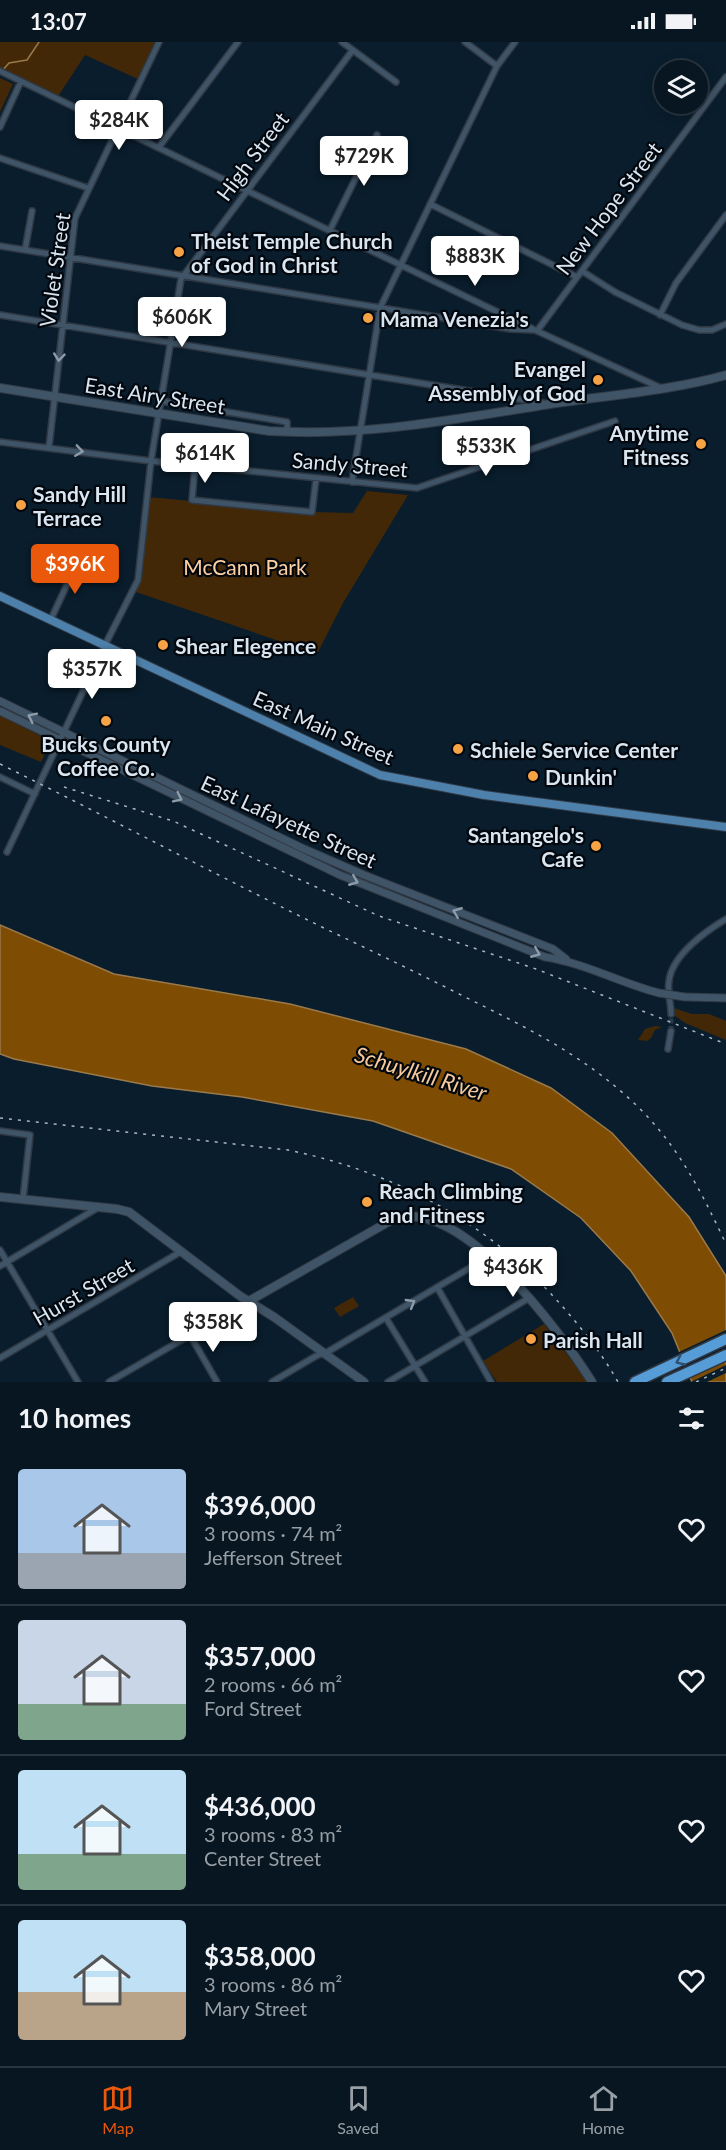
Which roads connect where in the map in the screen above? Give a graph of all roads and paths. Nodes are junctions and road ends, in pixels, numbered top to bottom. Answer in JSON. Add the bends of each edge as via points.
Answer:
{"nodes":[{"id":1,"x":159,"y":42,"type":"edge"},
{"id":2,"x":238,"y":42,"type":"edge"},
{"id":3,"x":342,"y":42,"type":"edge"},
{"id":4,"x":465,"y":42,"type":"edge"},
{"id":5,"x":515,"y":42,"type":"edge"},
{"id":6,"x":352,"y":51,"type":"junction"},
{"id":7,"x":497,"y":66,"type":"junction"},
{"id":8,"x":0,"y":71,"type":"edge"},
{"id":9,"x":726,"y":77,"type":"edge"},
{"id":10,"x":21,"y":81,"type":"junction"},
{"id":11,"x":396,"y":82,"type":"dead end"},
{"id":12,"x":0,"y":127,"type":"edge"},
{"id":13,"x":118,"y":127,"type":"junction"},
{"id":14,"x":377,"y":135,"type":"dead end"},
{"id":15,"x":159,"y":147,"type":"junction"},
{"id":16,"x":0,"y":158,"type":"edge"},
{"id":17,"x":88,"y":188,"type":"junction"},
{"id":18,"x":246,"y":190,"type":"junction"},
{"id":19,"x":430,"y":204,"type":"junction"},
{"id":20,"x":32,"y":211,"type":"dead end"},
{"id":21,"x":726,"y":215,"type":"edge"},
{"id":22,"x":330,"y":230,"type":"junction"},
{"id":23,"x":0,"y":246,"type":"edge"},
{"id":24,"x":25,"y":250,"type":"junction"},
{"id":25,"x":69,"y":257,"type":"junction"},
{"id":26,"x":402,"y":264,"type":"junction"},
{"id":27,"x":582,"y":271,"type":"junction"},
{"id":28,"x":183,"y":275,"type":"junction"},
{"id":29,"x":577,"y":277,"type":"junction"},
{"id":30,"x":380,"y":308,"type":"junction"},
{"id":31,"x":0,"y":315,"type":"edge"},
{"id":32,"x":660,"y":315,"type":"junction"},
{"id":33,"x":63,"y":324,"type":"junction"},
{"id":34,"x":726,"y":324,"type":"edge"},
{"id":35,"x":537,"y":331,"type":"junction"},
{"id":36,"x":171,"y":342,"type":"junction"},
{"id":37,"x":368,"y":375,"type":"junction"},
{"id":38,"x":726,"y":375,"type":"edge"},
{"id":39,"x":0,"y":388,"type":"edge"},
{"id":40,"x":662,"y":388,"type":"junction"},
{"id":41,"x":55,"y":397,"type":"junction"},
{"id":42,"x":160,"y":401,"type":"junction"},
{"id":43,"x":550,"y":404,"type":"junction"},
{"id":44,"x":182,"y":405,"type":"junction"},
{"id":45,"x":158,"y":414,"type":"junction"},
{"id":46,"x":179,"y":417,"type":"junction"},
{"id":47,"x":615,"y":422,"type":"dead end"},
{"id":48,"x":287,"y":432,"type":"junction"},
{"id":49,"x":358,"y":432,"type":"junction"},
{"id":50,"x":0,"y":442,"type":"edge"},
{"id":51,"x":49,"y":447,"type":"junction"},
{"id":52,"x":151,"y":461,"type":"junction"},
{"id":53,"x":195,"y":466,"type":"junction"},
{"id":54,"x":315,"y":479,"type":"junction"},
{"id":55,"x":352,"y":482,"type":"junction"},
{"id":56,"x":78,"y":561,"type":"dead end"},
{"id":57,"x":44,"y":563,"type":"dead end"},
{"id":58,"x":71,"y":576,"type":"junction"},
{"id":59,"x":0,"y":596,"type":"edge"},
{"id":60,"x":51,"y":619,"type":"junction"},
{"id":61,"x":105,"y":645,"type":"junction"},
{"id":62,"x":0,"y":701,"type":"edge"},
{"id":63,"x":0,"y":711,"type":"edge"},
{"id":64,"x":64,"y":732,"type":"junction"},
{"id":65,"x":60,"y":740,"type":"junction"},
{"id":66,"x":0,"y":777,"type":"edge"},
{"id":67,"x":35,"y":794,"type":"junction"},
{"id":68,"x":726,"y":827,"type":"edge"},
{"id":69,"x":7,"y":852,"type":"dead end"},
{"id":70,"x":726,"y":919,"type":"edge"},
{"id":71,"x":568,"y":960,"type":"junction"},
{"id":72,"x":726,"y":998,"type":"edge"},
{"id":73,"x":671,"y":1014,"type":"tunnel mouth"},
{"id":74,"x":671,"y":1031,"type":"tunnel mouth"},
{"id":75,"x":668,"y":1049,"type":"dead end"},
{"id":76,"x":0,"y":1131,"type":"edge"},
{"id":77,"x":0,"y":1197,"type":"edge"},
{"id":78,"x":23,"y":1199,"type":"junction"},
{"id":79,"x":100,"y":1208,"type":"junction"},
{"id":80,"x":0,"y":1250,"type":"edge"},
{"id":81,"x":182,"y":1251,"type":"junction"},
{"id":82,"x":490,"y":1256,"type":"junction"},
{"id":83,"x":7,"y":1262,"type":"junction"},
{"id":84,"x":0,"y":1266,"type":"edge"},
{"id":85,"x":437,"y":1287,"type":"junction"},
{"id":86,"x":529,"y":1298,"type":"junction"},
{"id":87,"x":249,"y":1301,"type":"junction"},
{"id":88,"x":386,"y":1318,"type":"junction"},
{"id":89,"x":47,"y":1330,"type":"junction"},
{"id":90,"x":190,"y":1335,"type":"junction"},
{"id":91,"x":465,"y":1336,"type":"junction"},
{"id":92,"x":726,"y":1339,"type":"edge"},
{"id":93,"x":324,"y":1353,"type":"junction"},
{"id":94,"x":726,"y":1355,"type":"edge"},
{"id":95,"x":0,"y":1358,"type":"edge"},
{"id":96,"x":415,"y":1366,"type":"junction"},
{"id":97,"x":355,"y":1378,"type":"edge"},
{"id":98,"x":78,"y":1382,"type":"edge"},
{"id":99,"x":110,"y":1382,"type":"edge"},
{"id":100,"x":217,"y":1382,"type":"edge"},
{"id":101,"x":272,"y":1382,"type":"edge"},
{"id":102,"x":364,"y":1382,"type":"edge"},
{"id":103,"x":388,"y":1382,"type":"edge"},
{"id":104,"x":425,"y":1382,"type":"edge"},
{"id":105,"x":491,"y":1382,"type":"edge"},
{"id":106,"x":592,"y":1382,"type":"edge"},
{"id":107,"x":635,"y":1382,"type":"edge"},
{"id":108,"x":668,"y":1382,"type":"edge"}],
"edges":[{"from":1,"to":13,"type":"street","name":"Violet Street"},
{"from":2,"to":15,"type":"street"},
{"from":3,"to":6,"type":"street"},
{"from":4,"to":7,"type":"street"},
{"from":5,"to":7,"type":"street"},
{"from":6,"to":11,"type":"street"},
{"from":6,"to":18,"type":"street","name":"High Street"},
{"from":7,"to":19,"type":"street"},
{"from":8,"to":10,"type":"street"},
{"from":9,"to":27,"type":"street","name":"New Hope Street"},
{"from":10,"to":12,"type":"street"},
{"from":10,"to":13,"type":"street"},
{"from":13,"to":15,"type":"street"},
{"from":13,"to":17,"type":"street","name":"Violet Street"},
{"from":14,"to":22,"type":"street"},
{"from":15,"to":18,"type":"street"},
{"from":16,"to":17,"type":"street"},
{"from":17,"to":25,"type":"street","name":"Violet Street","via":[[75,218]]},
{"from":18,"to":22,"type":"street"},
{"from":18,"to":28,"type":"street","name":"High Street"},
{"from":19,"to":26,"type":"street"},
{"from":19,"to":29,"type":"street"},
{"from":20,"to":24,"type":"street"},
{"from":21,"to":32,"type":"street","via":[[676,283]]},
{"from":22,"to":26,"type":"street"},
{"from":23,"to":24,"type":"street"},
{"from":24,"to":25,"type":"street"},
{"from":25,"to":28,"type":"street"},
{"from":25,"to":33,"type":"street","name":"Violet Street"},
{"from":26,"to":30,"type":"street"},
{"from":26,"to":35,"type":"street"},
{"from":27,"to":29,"type":"street","name":"New Hope Street"},
{"from":27,"to":32,"type":"street"},
{"from":28,"to":30,"type":"street"},
{"from":28,"to":36,"type":"street","name":"High Street"},
{"from":29,"to":35,"type":"street","name":"New Hope Street"},
{"from":30,"to":35,"type":"street"},
{"from":30,"to":37,"type":"street"},
{"from":31,"to":33,"type":"street"},
{"from":32,"to":34,"type":"street","via":[[699,330]]},
{"from":33,"to":36,"type":"street"},
{"from":33,"to":41,"type":"street","name":"Violet Street","one_way":true},
{"from":35,"to":40,"type":"street"},
{"from":36,"to":37,"type":"street"},
{"from":36,"to":42,"type":"street","name":"High Street"},
{"from":37,"to":43,"type":"street"},
{"from":37,"to":49,"type":"street"},
{"from":38,"to":40,"type":"main road"},
{"from":39,"to":41,"type":"main road","name":"East Airy Street"},
{"from":40,"to":43,"type":"main road","name":"East Airy Street"},
{"from":41,"to":45,"type":"main road","name":"East Airy Street"},
{"from":41,"to":51,"type":"street","name":"Violet Street"},
{"from":42,"to":44,"type":"street"},
{"from":42,"to":45,"type":"street","name":"High Street"},
{"from":43,"to":49,"type":"main road","name":"East Airy Street"},
{"from":44,"to":46,"type":"street"},
{"from":44,"to":48,"type":"street","via":[[287,422]]},
{"from":45,"to":46,"type":"main road","name":"East Airy Street"},
{"from":45,"to":52,"type":"street","name":"High Street"},
{"from":46,"to":48,"type":"main road","name":"East Airy Street"},
{"from":47,"to":55,"type":"street","name":"Sandy Street","via":[[417,488]]},
{"from":48,"to":49,"type":"main road","name":"East Airy Street"},
{"from":49,"to":55,"type":"street"},
{"from":50,"to":51,"type":"street","name":"Sandy Street"},
{"from":51,"to":52,"type":"street","name":"Sandy Street","one_way":true},
{"from":52,"to":53,"type":"street","name":"Sandy Street"},
{"from":52,"to":61,"type":"street","name":"High Street","via":[[138,580]]},
{"from":53,"to":54,"type":"street","name":"Sandy Street"},
{"from":53,"to":54,"type":"street","via":[[192,500],[312,513]]},
{"from":54,"to":55,"type":"street","name":"Sandy Street"},
{"from":56,"to":58,"type":"street"},
{"from":57,"to":58,"type":"street"},
{"from":58,"to":60,"type":"street"},
{"from":59,"to":60,"type":"main road","name":"East Main Street"},
{"from":60,"to":61,"type":"main road","name":"East Main Street"},
{"from":61,"to":64,"type":"street","name":"High Street"},
{"from":61,"to":68,"type":"main road","name":"East Main Street","via":[[380,775],[484,795]]},
{"from":64,"to":62,"type":"street","name":"East Lafayette Street","one_way":true},
{"from":63,"to":65,"type":"street","name":"East Lafayette Street"},
{"from":64,"to":65,"type":"street","name":"High Street"},
{"from":71,"to":64,"type":"street","name":"East Lafayette Street","one_way":true,"via":[[553,949],[302,848]]},
{"from":65,"to":67,"type":"street","name":"High Street"},
{"from":65,"to":71,"type":"street","name":"East Lafayette Street","one_way":true,"via":[[340,875],[545,957]]},
{"from":66,"to":67,"type":"street"},
{"from":67,"to":69,"type":"street","name":"High Street"},
{"from":70,"to":73,"type":"street","via":[[697,938],[670,975]]},
{"from":71,"to":72,"type":"street","name":"East Lafayette Street","bridge":true,"via":[[659,993]]},
{"from":74,"to":75,"type":"street"},
{"from":76,"to":78,"type":"street","via":[[30,1135]]},
{"from":77,"to":78,"type":"main road"},
{"from":78,"to":79,"type":"main road"},
{"from":79,"to":81,"type":"main road","via":[[129,1212]]},
{"from":79,"to":83,"type":"street"},
{"from":80,"to":83,"type":"street"},
{"from":81,"to":87,"type":"main road"},
{"from":81,"to":89,"type":"street","name":"Hurst Street"},
{"from":82,"to":85,"type":"street"},
{"from":82,"to":86,"type":"main road"},
{"from":82,"to":87,"type":"main road","via":[[430,1220],[410,1216],[390,1221]]},
{"from":83,"to":84,"type":"street"},
{"from":83,"to":89,"type":"street"},
{"from":88,"to":85,"type":"street","one_way":true},
{"from":85,"to":91,"type":"street"},
{"from":86,"to":91,"type":"street"},
{"from":86,"to":106,"type":"main road"},
{"from":87,"to":90,"type":"street"},
{"from":87,"to":93,"type":"main road"},
{"from":88,"to":93,"type":"street"},
{"from":88,"to":96,"type":"street"},
{"from":89,"to":95,"type":"street","name":"Hurst Street"},
{"from":89,"to":98,"type":"street"},
{"from":90,"to":99,"type":"street"},
{"from":90,"to":100,"type":"street"},
{"from":91,"to":96,"type":"street"},
{"from":91,"to":105,"type":"street"},
{"from":92,"to":107,"type":"highway","one_way":true},
{"from":93,"to":97,"type":"main road"},
{"from":93,"to":101,"type":"street"},
{"from":94,"to":108,"type":"highway"},
{"from":96,"to":103,"type":"street"},
{"from":96,"to":104,"type":"street"},
{"from":97,"to":102,"type":"main road"}]}
